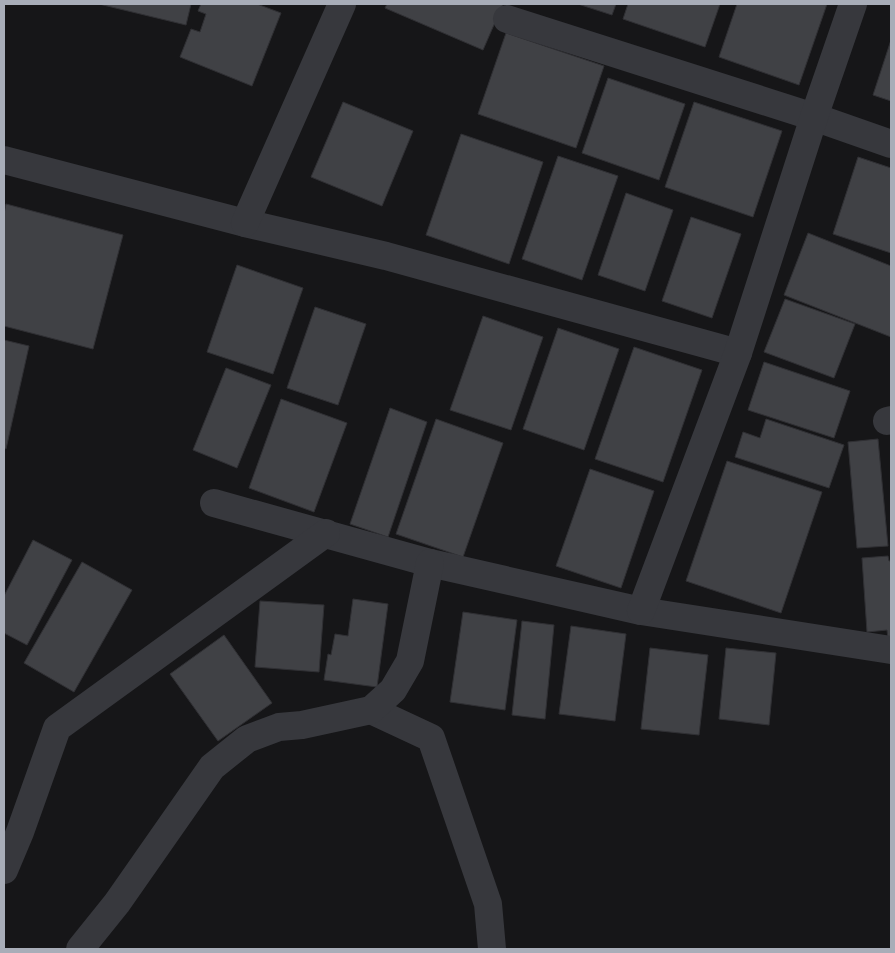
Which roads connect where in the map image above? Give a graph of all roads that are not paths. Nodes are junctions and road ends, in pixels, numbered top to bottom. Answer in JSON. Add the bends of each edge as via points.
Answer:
{"nodes":[{"id":1,"x":342,"y":4,"type":"edge"},
{"id":2,"x":853,"y":4,"type":"edge"},
{"id":3,"x":507,"y":19,"type":"dead end"},
{"id":4,"x":814,"y":117,"type":"junction"},
{"id":5,"x":891,"y":144,"type":"edge"},
{"id":6,"x":4,"y":160,"type":"edge"},
{"id":7,"x":245,"y":223,"type":"junction"},
{"id":8,"x":738,"y":354,"type":"junction"},
{"id":9,"x":214,"y":502,"type":"dead end"},
{"id":10,"x":326,"y":533,"type":"junction"},
{"id":11,"x":430,"y":563,"type":"junction"},
{"id":12,"x":641,"y":611,"type":"junction"},
{"id":13,"x":891,"y":650,"type":"edge"},
{"id":14,"x":371,"y":710,"type":"junction"},
{"id":15,"x":4,"y":870,"type":"edge"},
{"id":16,"x":80,"y":949,"type":"edge"},
{"id":17,"x":492,"y":949,"type":"edge"}],
"edges":[{"from":1,"to":7,"type":"street"},
{"from":2,"to":4,"type":"street"},
{"from":3,"to":4,"type":"street"},
{"from":4,"to":5,"type":"street"},
{"from":4,"to":8,"type":"street"},
{"from":6,"to":7,"type":"street"},
{"from":7,"to":8,"type":"street","via":[[386,256]]},
{"from":8,"to":12,"type":"street"},
{"from":9,"to":10,"type":"street"},
{"from":10,"to":11,"type":"street"},
{"from":10,"to":15,"type":"street","via":[[57,728]]},
{"from":11,"to":12,"type":"street"},
{"from":11,"to":14,"type":"street","via":[[410,661],[393,690]]},
{"from":12,"to":13,"type":"street"},
{"from":14,"to":16,"type":"street","via":[[280,727],[247,739],[212,767],[117,903]]},
{"from":14,"to":17,"type":"street","via":[[431,738],[488,904]]}]}
